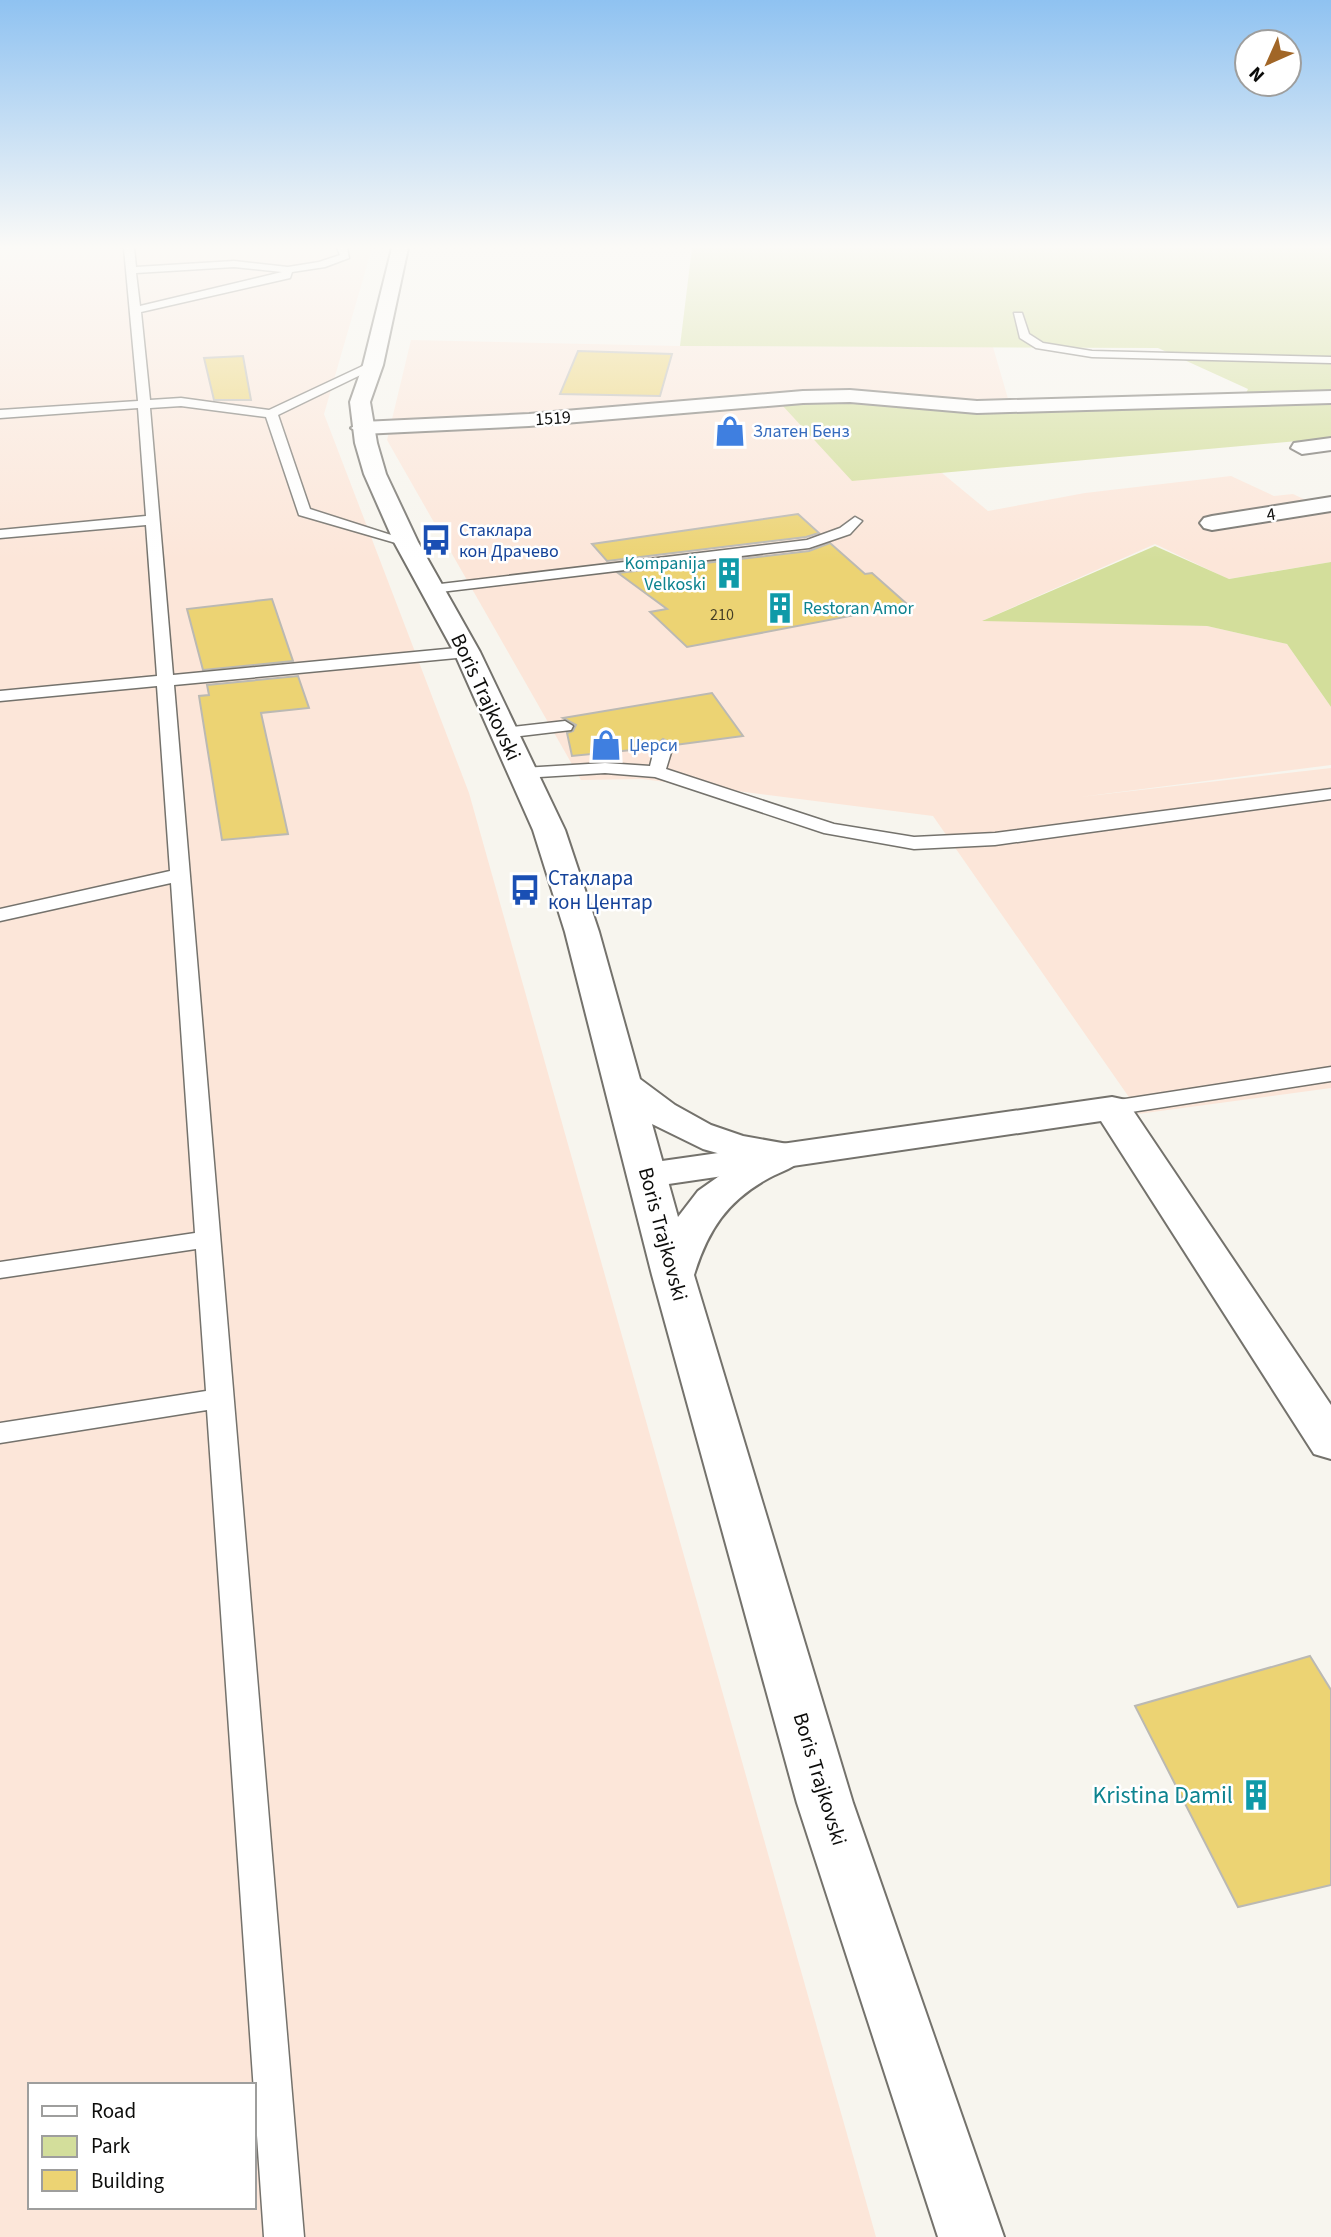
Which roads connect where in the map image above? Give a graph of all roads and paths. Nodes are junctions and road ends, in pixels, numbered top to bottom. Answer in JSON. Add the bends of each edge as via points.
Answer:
{"nodes":[{"id":1,"x":139,"y":352,"type":"edge"},
{"id":2,"x":376,"y":352,"type":"edge"},
{"id":3,"x":1082,"y":352,"type":"edge"},
{"id":4,"x":1331,"y":360,"type":"edge"},
{"id":5,"x":373,"y":365,"type":"junction"},
{"id":6,"x":1331,"y":397,"type":"edge"},
{"id":7,"x":144,"y":403,"type":"junction"},
{"id":8,"x":0,"y":414,"type":"edge"},
{"id":9,"x":271,"y":414,"type":"junction"},
{"id":10,"x":362,"y":428,"type":"junction"},
{"id":11,"x":1331,"y":444,"type":"edge"},
{"id":12,"x":1302,"y":448,"type":"dead end"},
{"id":13,"x":1331,"y":504,"type":"edge"},
{"id":14,"x":152,"y":520,"type":"junction"},
{"id":15,"x":855,"y":522,"type":"dead end"},
{"id":16,"x":1212,"y":523,"type":"dead end"},
{"id":17,"x":0,"y":534,"type":"edge"},
{"id":18,"x":406,"y":542,"type":"junction"},
{"id":19,"x":432,"y":589,"type":"junction"},
{"id":20,"x":467,"y":652,"type":"junction"},
{"id":21,"x":164,"y":681,"type":"junction"},
{"id":22,"x":0,"y":696,"type":"edge"},
{"id":23,"x":565,"y":726,"type":"dead end"},
{"id":24,"x":503,"y":733,"type":"junction"},
{"id":25,"x":664,"y":746,"type":"dead end"},
{"id":26,"x":657,"y":772,"type":"junction"},
{"id":27,"x":523,"y":773,"type":"junction"},
{"id":28,"x":1331,"y":794,"type":"edge"},
{"id":29,"x":179,"y":875,"type":"junction"},
{"id":30,"x":0,"y":915,"type":"edge"},
{"id":31,"x":1331,"y":1074,"type":"edge"},
{"id":32,"x":623,"y":1084,"type":"junction"},
{"id":33,"x":1112,"y":1108,"type":"junction"},
{"id":34,"x":785,"y":1155,"type":"junction"},
{"id":35,"x":648,"y":1175,"type":"junction"},
{"id":36,"x":207,"y":1239,"type":"junction"},
{"id":37,"x":0,"y":1270,"type":"edge"},
{"id":38,"x":673,"y":1275,"type":"junction"},
{"id":39,"x":219,"y":1399,"type":"junction"},
{"id":40,"x":0,"y":1433,"type":"edge"},
{"id":41,"x":1331,"y":1442,"type":"edge"},
{"id":42,"x":284,"y":2237,"type":"edge"},
{"id":43,"x":971,"y":2237,"type":"edge"}],
"edges":[{"from":1,"to":7,"type":"lane"},
{"from":2,"to":5,"type":"main road","name":"Boris Trajkovski"},
{"from":3,"to":4,"type":"lane"},
{"from":5,"to":9,"type":"lane"},
{"from":5,"to":10,"type":"main road","name":"Boris Trajkovski","via":[[360,401]]},
{"from":6,"to":10,"type":"main road","name":"1519","via":[[976,407],[850,396],[803,397],[529,420]]},
{"from":7,"to":8,"type":"lane"},
{"from":7,"to":9,"type":"lane","via":[[180,402]]},
{"from":7,"to":14,"type":"lane"},
{"from":9,"to":18,"type":"lane","via":[[304,512]]},
{"from":10,"to":18,"type":"main road","name":"Boris Trajkovski","via":[[375,474]]},
{"from":11,"to":12,"type":"main road"},
{"from":13,"to":16,"type":"main road","name":"4"},
{"from":14,"to":17,"type":"lane"},
{"from":14,"to":21,"type":"lane"},
{"from":15,"to":19,"type":"lane","via":[[845,531],[810,544]]},
{"from":18,"to":19,"type":"main road","name":"Boris Trajkovski"},
{"from":19,"to":20,"type":"main road","name":"Boris Trajkovski"},
{"from":20,"to":21,"type":"lane"},
{"from":20,"to":24,"type":"main road","name":"Boris Trajkovski"},
{"from":21,"to":22,"type":"lane"},
{"from":21,"to":29,"type":"lane"},
{"from":23,"to":24,"type":"lane"},
{"from":24,"to":27,"type":"main road","name":"Boris Trajkovski"},
{"from":25,"to":26,"type":"lane"},
{"from":26,"to":27,"type":"lane","via":[[605,768]]},
{"from":26,"to":28,"type":"lane","via":[[831,829],[914,843],[995,839]]},
{"from":27,"to":32,"type":"main road","name":"Boris Trajkovski","via":[[549,830],[582,932]]},
{"from":29,"to":30,"type":"lane"},
{"from":29,"to":36,"type":"lane"},
{"from":31,"to":33,"type":"lane"},
{"from":32,"to":34,"type":"main road","via":[[663,1116],[694,1132],[750,1152]]},
{"from":32,"to":35,"type":"main road","name":"Boris Trajkovski"},
{"from":33,"to":34,"type":"main road"},
{"from":33,"to":41,"type":"main road"},
{"from":34,"to":35,"type":"main road"},
{"from":34,"to":38,"type":"main road","via":[[736,1178],[715,1195],[683,1241]]},
{"from":35,"to":38,"type":"main road","name":"Boris Trajkovski"},
{"from":36,"to":37,"type":"lane"},
{"from":36,"to":39,"type":"lane"},
{"from":38,"to":43,"type":"main road","name":"Boris Trajkovski","via":[[825,1804]]},
{"from":39,"to":40,"type":"lane"},
{"from":39,"to":42,"type":"lane"}]}
